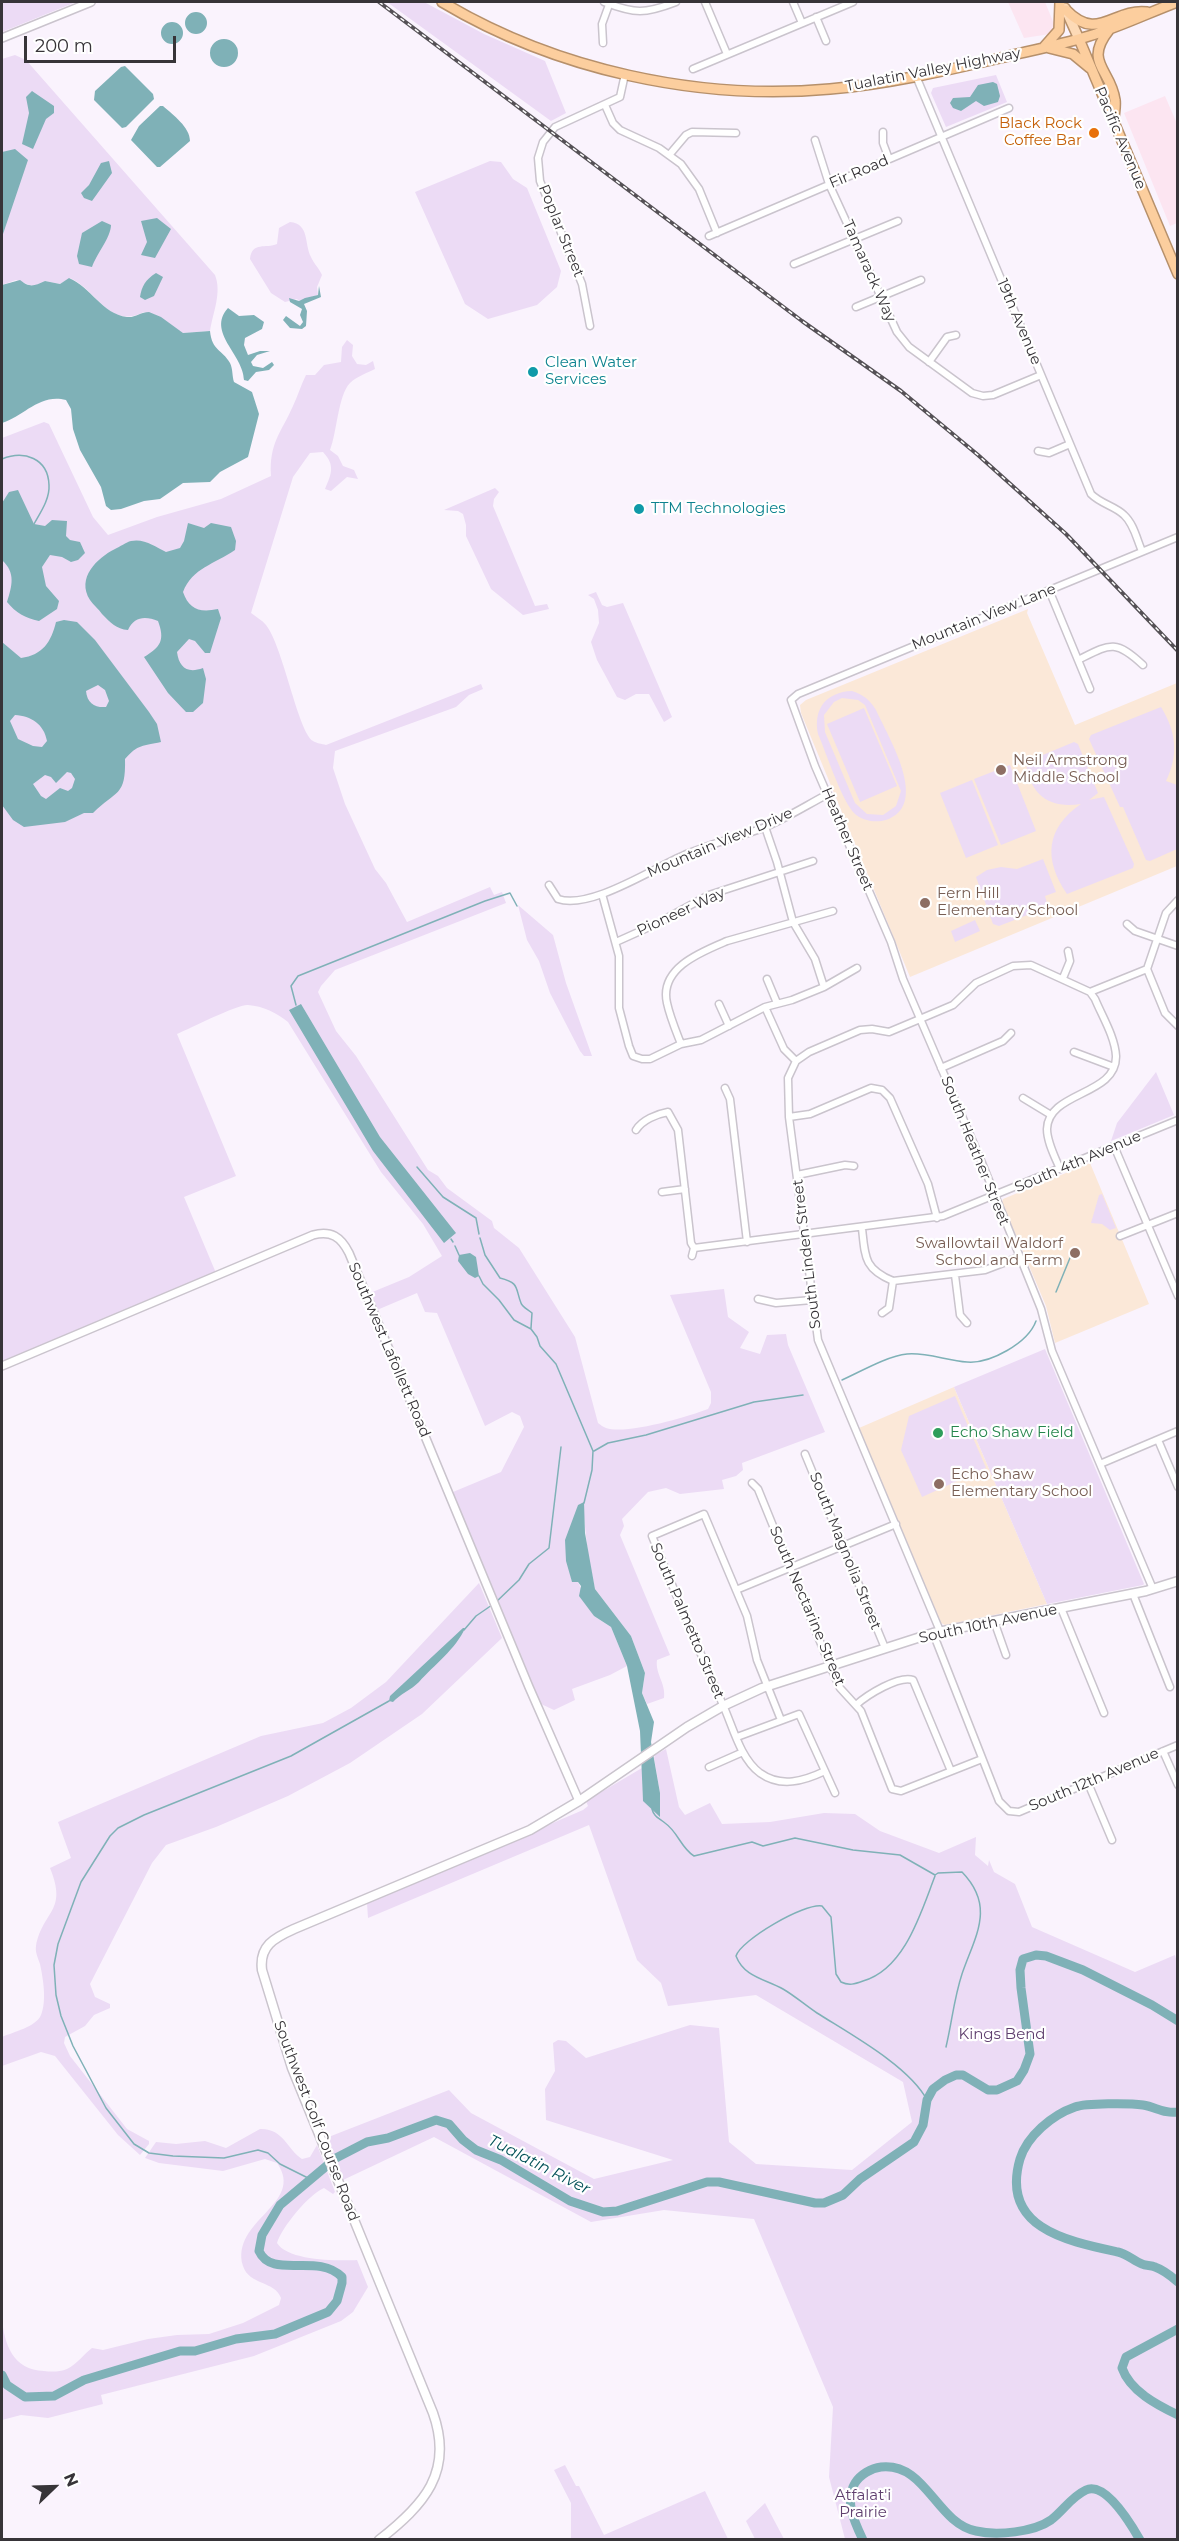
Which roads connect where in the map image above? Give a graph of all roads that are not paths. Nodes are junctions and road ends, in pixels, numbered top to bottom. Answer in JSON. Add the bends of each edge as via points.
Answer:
{"nodes":[{"id":1,"x":91,"y":2,"type":"edge"},
{"id":2,"x":442,"y":2,"type":"edge"},
{"id":3,"x":608,"y":2,"type":"edge"},
{"id":4,"x":676,"y":2,"type":"edge"},
{"id":5,"x":705,"y":2,"type":"edge"},
{"id":6,"x":793,"y":2,"type":"edge"},
{"id":7,"x":853,"y":2,"type":"edge"},
{"id":8,"x":1177,"y":2,"type":"edge"},
{"id":9,"x":1062,"y":4,"type":"edge"},
{"id":10,"x":1150,"y":12,"type":"junction"},
{"id":11,"x":816,"y":17,"type":"junction"},
{"id":12,"x":802,"y":23,"type":"junction"},
{"id":13,"x":1111,"y":28,"type":"junction"},
{"id":14,"x":2,"y":38,"type":"edge"},
{"id":15,"x":1079,"y":39,"type":"junction"},
{"id":16,"x":826,"y":41,"type":"dead end"},
{"id":17,"x":603,"y":43,"type":"dead end"},
{"id":18,"x":1044,"y":47,"type":"junction"},
{"id":19,"x":727,"y":54,"type":"junction"},
{"id":20,"x":1091,"y":68,"type":"junction"},
{"id":21,"x":693,"y":69,"type":"dead end"},
{"id":22,"x":625,"y":74,"type":"junction"},
{"id":23,"x":916,"y":76,"type":"junction"},
{"id":24,"x":606,"y":105,"type":"junction"},
{"id":25,"x":1009,"y":108,"type":"dead end"},
{"id":26,"x":1114,"y":122,"type":"junction"},
{"id":27,"x":883,"y":132,"type":"dead end"},
{"id":28,"x":735,"y":133,"type":"dead end"},
{"id":29,"x":941,"y":136,"type":"junction"},
{"id":30,"x":815,"y":140,"type":"dead end"},
{"id":31,"x":669,"y":154,"type":"junction"},
{"id":32,"x":889,"y":159,"type":"junction"},
{"id":33,"x":830,"y":184,"type":"junction"},
{"id":34,"x":898,"y":222,"type":"dead end"},
{"id":35,"x":717,"y":233,"type":"junction"},
{"id":36,"x":709,"y":236,"type":"dead end"},
{"id":37,"x":855,"y":239,"type":"junction"},
{"id":38,"x":794,"y":264,"type":"dead end"},
{"id":39,"x":1178,"y":274,"type":"edge"},
{"id":40,"x":921,"y":280,"type":"dead end"},
{"id":41,"x":879,"y":297,"type":"junction"},
{"id":42,"x":856,"y":307,"type":"dead end"},
{"id":43,"x":590,"y":326,"type":"dead end"},
{"id":44,"x":956,"y":335,"type":"dead end"},
{"id":45,"x":929,"y":362,"type":"junction"},
{"id":46,"x":1041,"y":375,"type":"junction"},
{"id":47,"x":1070,"y":444,"type":"junction"},
{"id":48,"x":1038,"y":451,"type":"dead end"},
{"id":49,"x":1178,"y":537,"type":"edge"},
{"id":50,"x":1142,"y":551,"type":"junction"},
{"id":51,"x":1049,"y":590,"type":"junction"},
{"id":52,"x":1078,"y":660,"type":"junction"},
{"id":53,"x":1143,"y":665,"type":"dead end"},
{"id":54,"x":1090,"y":689,"type":"dead end"},
{"id":55,"x":791,"y":700,"type":"joint"},
{"id":56,"x":828,"y":794,"type":"junction"},
{"id":57,"x":765,"y":827,"type":"junction"},
{"id":58,"x":813,"y":861,"type":"dead end"},
{"id":59,"x":780,"y":873,"type":"junction"},
{"id":60,"x":549,"y":885,"type":"dead end"},
{"id":61,"x":602,"y":894,"type":"junction"},
{"id":62,"x":1178,"y":900,"type":"edge"},
{"id":63,"x":833,"y":911,"type":"dead end"},
{"id":64,"x":794,"y":922,"type":"junction"},
{"id":65,"x":1126,"y":924,"type":"dead end"},
{"id":66,"x":1157,"y":938,"type":"junction"},
{"id":67,"x":616,"y":942,"type":"junction"},
{"id":68,"x":1178,"y":946,"type":"edge"},
{"id":69,"x":1068,"y":951,"type":"dead end"},
{"id":70,"x":857,"y":968,"type":"dead end"},
{"id":71,"x":1147,"y":969,"type":"junction"},
{"id":72,"x":1063,"y":978,"type":"junction"},
{"id":73,"x":767,"y":979,"type":"dead end"},
{"id":74,"x":903,"y":979,"type":"joint"},
{"id":75,"x":824,"y":987,"type":"junction"},
{"id":76,"x":1089,"y":992,"type":"junction"},
{"id":77,"x":777,"y":1003,"type":"junction"},
{"id":78,"x":719,"y":1004,"type":"dead end"},
{"id":79,"x":765,"y":1007,"type":"junction"},
{"id":80,"x":920,"y":1019,"type":"junction"},
{"id":81,"x":729,"y":1026,"type":"junction"},
{"id":82,"x":1178,"y":1026,"type":"edge"},
{"id":83,"x":1011,"y":1033,"type":"dead end"},
{"id":84,"x":681,"y":1044,"type":"junction"},
{"id":85,"x":1074,"y":1052,"type":"dead end"},
{"id":86,"x":796,"y":1061,"type":"junction"},
{"id":87,"x":1114,"y":1067,"type":"junction"},
{"id":88,"x":941,"y":1068,"type":"junction"},
{"id":89,"x":725,"y":1088,"type":"dead end"},
{"id":90,"x":1023,"y":1098,"type":"dead end"},
{"id":91,"x":1051,"y":1115,"type":"junction"},
{"id":92,"x":789,"y":1117,"type":"junction"},
{"id":93,"x":1178,"y":1120,"type":"edge"},
{"id":94,"x":636,"y":1130,"type":"dead end"},
{"id":95,"x":1114,"y":1146,"type":"junction"},
{"id":96,"x":854,"y":1166,"type":"dead end"},
{"id":97,"x":1060,"y":1169,"type":"junction"},
{"id":98,"x":797,"y":1175,"type":"junction"},
{"id":99,"x":685,"y":1189,"type":"junction"},
{"id":100,"x":662,"y":1192,"type":"dead end"},
{"id":101,"x":994,"y":1196,"type":"junction"},
{"id":102,"x":1178,"y":1213,"type":"edge"},
{"id":103,"x":937,"y":1218,"type":"junction"},
{"id":104,"x":1148,"y":1226,"type":"junction"},
{"id":105,"x":862,"y":1228,"type":"junction"},
{"id":106,"x":804,"y":1235,"type":"junction"},
{"id":107,"x":1120,"y":1236,"type":"dead end"},
{"id":108,"x":747,"y":1242,"type":"junction"},
{"id":109,"x":1019,"y":1257,"type":"junction"},
{"id":110,"x":956,"y":1275,"type":"junction"},
{"id":111,"x":893,"y":1281,"type":"junction"},
{"id":112,"x":1178,"y":1296,"type":"edge"},
{"id":113,"x":758,"y":1299,"type":"dead end"},
{"id":114,"x":812,"y":1300,"type":"junction"},
{"id":115,"x":882,"y":1313,"type":"dead end"},
{"id":116,"x":967,"y":1323,"type":"dead end"},
{"id":117,"x":2,"y":1366,"type":"edge"},
{"id":118,"x":1178,"y":1431,"type":"edge"},
{"id":119,"x":1158,"y":1440,"type":"junction"},
{"id":120,"x":805,"y":1454,"type":"dead end"},
{"id":121,"x":1100,"y":1464,"type":"junction"},
{"id":122,"x":752,"y":1483,"type":"dead end"},
{"id":123,"x":1178,"y":1487,"type":"edge"},
{"id":124,"x":896,"y":1524,"type":"junction"},
{"id":125,"x":843,"y":1546,"type":"junction"},
{"id":126,"x":789,"y":1568,"type":"junction"},
{"id":127,"x":1178,"y":1581,"type":"edge"},
{"id":128,"x":736,"y":1590,"type":"junction"},
{"id":129,"x":1153,"y":1590,"type":"junction"},
{"id":130,"x":1133,"y":1594,"type":"junction"},
{"id":131,"x":1061,"y":1608,"type":"junction"},
{"id":132,"x":994,"y":1621,"type":"junction"},
{"id":133,"x":937,"y":1632,"type":"junction"},
{"id":134,"x":885,"y":1648,"type":"junction"},
{"id":135,"x":1006,"y":1655,"type":"dead end"},
{"id":136,"x":830,"y":1666,"type":"junction"},
{"id":137,"x":767,"y":1686,"type":"junction"},
{"id":138,"x":1170,"y":1687,"type":"dead end"},
{"id":139,"x":856,"y":1705,"type":"junction"},
{"id":140,"x":723,"y":1706,"type":"junction"},
{"id":141,"x":1104,"y":1713,"type":"dead end"},
{"id":142,"x":781,"y":1720,"type":"junction"},
{"id":143,"x":737,"y":1737,"type":"junction"},
{"id":144,"x":1178,"y":1744,"type":"edge"},
{"id":145,"x":1163,"y":1751,"type":"junction"},
{"id":146,"x":743,"y":1752,"type":"junction"},
{"id":147,"x":982,"y":1759,"type":"junction"},
{"id":148,"x":709,"y":1767,"type":"dead end"},
{"id":149,"x":825,"y":1771,"type":"junction"},
{"id":150,"x":951,"y":1771,"type":"junction"},
{"id":151,"x":1088,"y":1783,"type":"junction"},
{"id":152,"x":1178,"y":1785,"type":"edge"},
{"id":153,"x":835,"y":1793,"type":"dead end"},
{"id":154,"x":579,"y":1800,"type":"junction"},
{"id":155,"x":1009,"y":1811,"type":"joint"},
{"id":156,"x":1112,"y":1840,"type":"dead end"},
{"id":157,"x":379,"y":2540,"type":"edge"}],
"edges":[{"from":1,"to":14,"type":"street"},
{"from":2,"to":22,"type":"highway","name":"Tualatin Valley Highway","via":[[530,45]]},
{"from":3,"to":4,"type":"street","via":[[625,10],[645,12]]},
{"from":3,"to":17,"type":"street","via":[[602,24]]},
{"from":5,"to":19,"type":"street"},
{"from":6,"to":12,"type":"street"},
{"from":7,"to":11,"type":"street"},
{"from":8,"to":10,"type":"highway"},
{"from":9,"to":10,"type":"highway","via":[[1073,18],[1088,25],[1135,11]]},
{"from":9,"to":15,"type":"main road","name":"Pacific Avenue"},
{"from":9,"to":18,"type":"highway","via":[[1059,30]]},
{"from":10,"to":13,"type":"highway","name":"Tualatin Valley Highway"},
{"from":11,"to":12,"type":"street"},
{"from":11,"to":16,"type":"street"},
{"from":12,"to":19,"type":"street"},
{"from":13,"to":15,"type":"highway","name":"Tualatin Valley Highway"},
{"from":13,"to":26,"type":"highway","via":[[1098,50],[1115,100]]},
{"from":15,"to":18,"type":"highway","name":"Tualatin Valley Highway"},
{"from":15,"to":20,"type":"highway","name":"Pacific Avenue"},
{"from":18,"to":20,"type":"highway","via":[[1068,52]]},
{"from":18,"to":23,"type":"highway","name":"Tualatin Valley Highway"},
{"from":19,"to":21,"type":"street"},
{"from":20,"to":26,"type":"highway","name":"Pacific Avenue"},
{"from":22,"to":23,"type":"highway","name":"Tualatin Valley Highway","via":[[693,86],[770,91],[852,87]]},
{"from":22,"to":24,"type":"street","name":"Poplar Street","via":[[620,98]]},
{"from":23,"to":29,"type":"street","name":"19th Avenue"},
{"from":24,"to":31,"type":"street","via":[[620,130]]},
{"from":24,"to":43,"type":"street","name":"Poplar Street","via":[[555,127],[543,142],[538,158],[540,181],[584,291]]},
{"from":25,"to":29,"type":"street","name":"Fir Road"},
{"from":26,"to":39,"type":"highway","name":"Pacific Avenue"},
{"from":27,"to":32,"type":"street"},
{"from":28,"to":31,"type":"street","via":[[692,132]]},
{"from":29,"to":32,"type":"street","name":"Fir Road"},
{"from":29,"to":46,"type":"street","name":"19th Avenue"},
{"from":30,"to":33,"type":"street","name":"Tamarack Way"},
{"from":31,"to":35,"type":"street","via":[[691,175]]},
{"from":32,"to":33,"type":"street","name":"Fir Road"},
{"from":33,"to":35,"type":"street","name":"Fir Road"},
{"from":33,"to":37,"type":"street","name":"Tamarack Way"},
{"from":34,"to":37,"type":"street"},
{"from":35,"to":36,"type":"street","name":"Fir Road"},
{"from":37,"to":38,"type":"street"},
{"from":37,"to":41,"type":"street","name":"Tamarack Way"},
{"from":40,"to":41,"type":"street"},
{"from":41,"to":42,"type":"street"},
{"from":41,"to":45,"type":"street","name":"Tamarack Way","via":[[897,332]]},
{"from":44,"to":45,"type":"street","via":[[946,337]]},
{"from":45,"to":46,"type":"street","name":"Tamarack Way","via":[[972,393],[983,396]]},
{"from":46,"to":47,"type":"street","name":"19th Avenue"},
{"from":47,"to":48,"type":"street","via":[[1048,453]]},
{"from":47,"to":50,"type":"street","name":"19th Avenue","via":[[1091,494],[1099,503],[1123,514]]},
{"from":49,"to":50,"type":"street","name":"Mountain View Lane"},
{"from":50,"to":51,"type":"street","name":"Mountain View Lane"},
{"from":51,"to":52,"type":"street"},
{"from":51,"to":55,"type":"street","name":"Mountain View Lane"},
{"from":52,"to":53,"type":"street","via":[[1120,646]]},
{"from":52,"to":54,"type":"street"},
{"from":55,"to":56,"type":"street","name":"Heather Street"},
{"from":56,"to":57,"type":"street","name":"Mountain View Drive"},
{"from":56,"to":74,"type":"street","name":"Heather Street"},
{"from":57,"to":59,"type":"street"},
{"from":57,"to":61,"type":"street","name":"Mountain View Drive","via":[[688,853]]},
{"from":58,"to":59,"type":"street","name":"Pioneer Way"},
{"from":59,"to":64,"type":"street"},
{"from":59,"to":67,"type":"street","name":"Pioneer Way","via":[[709,895]]},
{"from":60,"to":61,"type":"street","name":"Mountain View Drive","via":[[563,901]]},
{"from":61,"to":67,"type":"street"},
{"from":62,"to":66,"type":"street","via":[[1166,913]]},
{"from":63,"to":64,"type":"street"},
{"from":64,"to":75,"type":"street","via":[[815,959]]},
{"from":64,"to":84,"type":"street","via":[[728,941],[676,969],[668,982],[666,1002]]},
{"from":65,"to":66,"type":"street"},
{"from":66,"to":68,"type":"street"},
{"from":66,"to":71,"type":"street"},
{"from":67,"to":84,"type":"street","via":[[619,1008],[633,1056],[650,1059]]},
{"from":69,"to":72,"type":"street","via":[[1070,961]]},
{"from":70,"to":75,"type":"street"},
{"from":71,"to":76,"type":"street"},
{"from":71,"to":82,"type":"street","via":[[1165,1013]]},
{"from":72,"to":76,"type":"street"},
{"from":72,"to":80,"type":"street","via":[[1031,965],[1014,966],[976,983],[953,1005]]},
{"from":73,"to":77,"type":"street"},
{"from":74,"to":80,"type":"street","name":"South Heather Street"},
{"from":75,"to":77,"type":"street"},
{"from":76,"to":87,"type":"street","via":[[1114,1047]]},
{"from":77,"to":79,"type":"street"},
{"from":78,"to":81,"type":"street"},
{"from":79,"to":81,"type":"street"},
{"from":79,"to":86,"type":"street","via":[[784,1049]]},
{"from":80,"to":86,"type":"street","via":[[889,1032],[860,1030]]},
{"from":80,"to":88,"type":"street","name":"South Heather Street"},
{"from":81,"to":84,"type":"street"},
{"from":83,"to":88,"type":"street","via":[[1003,1041]]},
{"from":85,"to":87,"type":"street"},
{"from":86,"to":92,"type":"street","name":"South Linden Street","via":[[788,1078]]},
{"from":87,"to":91,"type":"street","via":[[1109,1077]]},
{"from":88,"to":101,"type":"street","name":"South Heather Street"},
{"from":89,"to":108,"type":"street","via":[[730,1099]]},
{"from":90,"to":91,"type":"street"},
{"from":91,"to":97,"type":"street","via":[[1048,1139]]},
{"from":92,"to":98,"type":"street","name":"South Linden Street"},
{"from":92,"to":103,"type":"street","via":[[810,1114],[871,1088],[882,1090],[890,1098],[919,1164]]},
{"from":93,"to":95,"type":"street","name":"South 4th Avenue"},
{"from":94,"to":99,"type":"street","via":[[640,1123],[668,1112],[678,1130]]},
{"from":95,"to":97,"type":"street","name":"South 4th Avenue"},
{"from":95,"to":104,"type":"street"},
{"from":96,"to":98,"type":"street"},
{"from":97,"to":101,"type":"street","name":"South 4th Avenue"},
{"from":98,"to":106,"type":"street","name":"South Linden Street"},
{"from":99,"to":100,"type":"street"},
{"from":99,"to":108,"type":"street","name":"South 4th Avenue","via":[[693,1252]]},
{"from":101,"to":103,"type":"street","name":"South 4th Avenue"},
{"from":101,"to":109,"type":"street","name":"South Heather Street"},
{"from":102,"to":104,"type":"street"},
{"from":103,"to":105,"type":"street","name":"South 4th Avenue"},
{"from":104,"to":107,"type":"street"},
{"from":104,"to":112,"type":"street"},
{"from":105,"to":106,"type":"street","name":"South 4th Avenue"},
{"from":105,"to":111,"type":"street","via":[[870,1266],[877,1275]]},
{"from":106,"to":108,"type":"street","name":"South 4th Avenue"},
{"from":106,"to":114,"type":"street","name":"South Linden Street"},
{"from":109,"to":110,"type":"street","via":[[986,1270]]},
{"from":109,"to":121,"type":"street","name":"South Heather Street","via":[[1041,1308],[1052,1351]]},
{"from":110,"to":111,"type":"street"},
{"from":110,"to":116,"type":"street","via":[[960,1315]]},
{"from":111,"to":115,"type":"street","via":[[889,1308]]},
{"from":113,"to":114,"type":"street","via":[[776,1303]]},
{"from":114,"to":124,"type":"street","name":"South Linden Street","via":[[820,1348]]},
{"from":117,"to":154,"type":"street","name":"Southwest Lafollett Road","via":[[313,1235],[333,1234],[342,1240]]},
{"from":118,"to":119,"type":"street"},
{"from":119,"to":121,"type":"street"},
{"from":119,"to":123,"type":"street"},
{"from":120,"to":125,"type":"street","name":"South Magnolia Street"},
{"from":121,"to":129,"type":"street","name":"South Heather Street"},
{"from":122,"to":126,"type":"street","name":"South Nectarine Street","via":[[758,1489]]},
{"from":124,"to":125,"type":"street"},
{"from":124,"to":133,"type":"street","name":"South Linden Street"},
{"from":125,"to":126,"type":"street"},
{"from":125,"to":134,"type":"street","name":"South Magnolia Street"},
{"from":126,"to":128,"type":"street"},
{"from":126,"to":136,"type":"street","name":"South Nectarine Street"},
{"from":127,"to":129,"type":"main road","name":"South 10th Avenue"},
{"from":128,"to":137,"type":"street"},
{"from":128,"to":140,"type":"street","name":"South Palmetto Street","via":[[704,1514],[652,1536]]},
{"from":129,"to":130,"type":"main road","name":"South 10th Avenue"},
{"from":130,"to":131,"type":"main road","name":"South 10th Avenue"},
{"from":130,"to":138,"type":"street"},
{"from":131,"to":132,"type":"main road","name":"South 10th Avenue"},
{"from":131,"to":141,"type":"street"},
{"from":132,"to":133,"type":"main road","name":"South 10th Avenue"},
{"from":132,"to":135,"type":"street"},
{"from":133,"to":134,"type":"main road","name":"South 10th Avenue"},
{"from":133,"to":147,"type":"street","name":"South Linden Street"},
{"from":134,"to":136,"type":"main road","name":"South 10th Avenue"},
{"from":136,"to":137,"type":"main road","name":"South 10th Avenue"},
{"from":136,"to":139,"type":"street","name":"South Nectarine Street","via":[[842,1691]]},
{"from":137,"to":140,"type":"main road","name":"Southwest Golf Course Road"},
{"from":137,"to":142,"type":"street"},
{"from":139,"to":150,"type":"street","name":"South Nectarine Street","via":[[895,1791]]},
{"from":139,"to":150,"type":"street","via":[[872,1693],[910,1679]]},
{"from":140,"to":143,"type":"street","name":"South Palmetto Street"},
{"from":140,"to":154,"type":"main road","name":"Southwest Golf Course Road"},
{"from":142,"to":143,"type":"street"},
{"from":142,"to":149,"type":"street","via":[[799,1714]]},
{"from":143,"to":146,"type":"street","name":"South Palmetto Street"},
{"from":144,"to":145,"type":"street","name":"South 12th Avenue"},
{"from":145,"to":151,"type":"street","name":"South 12th Avenue"},
{"from":145,"to":152,"type":"street"},
{"from":146,"to":148,"type":"street"},
{"from":146,"to":149,"type":"street","via":[[758,1771],[777,1780],[798,1781]]},
{"from":147,"to":150,"type":"street"},
{"from":147,"to":155,"type":"street","name":"South Linden Street","via":[[999,1801]]},
{"from":149,"to":153,"type":"street"},
{"from":151,"to":155,"type":"street","name":"South 12th Avenue","via":[[1019,1812]]},
{"from":151,"to":156,"type":"street"},
{"from":154,"to":157,"type":"main road","name":"Southwest Golf Course Road","via":[[530,1830],[272,1940],[263,1953],[262,1970],[292,2068],[441,2443],[437,2471],[429,2488]]}]}
